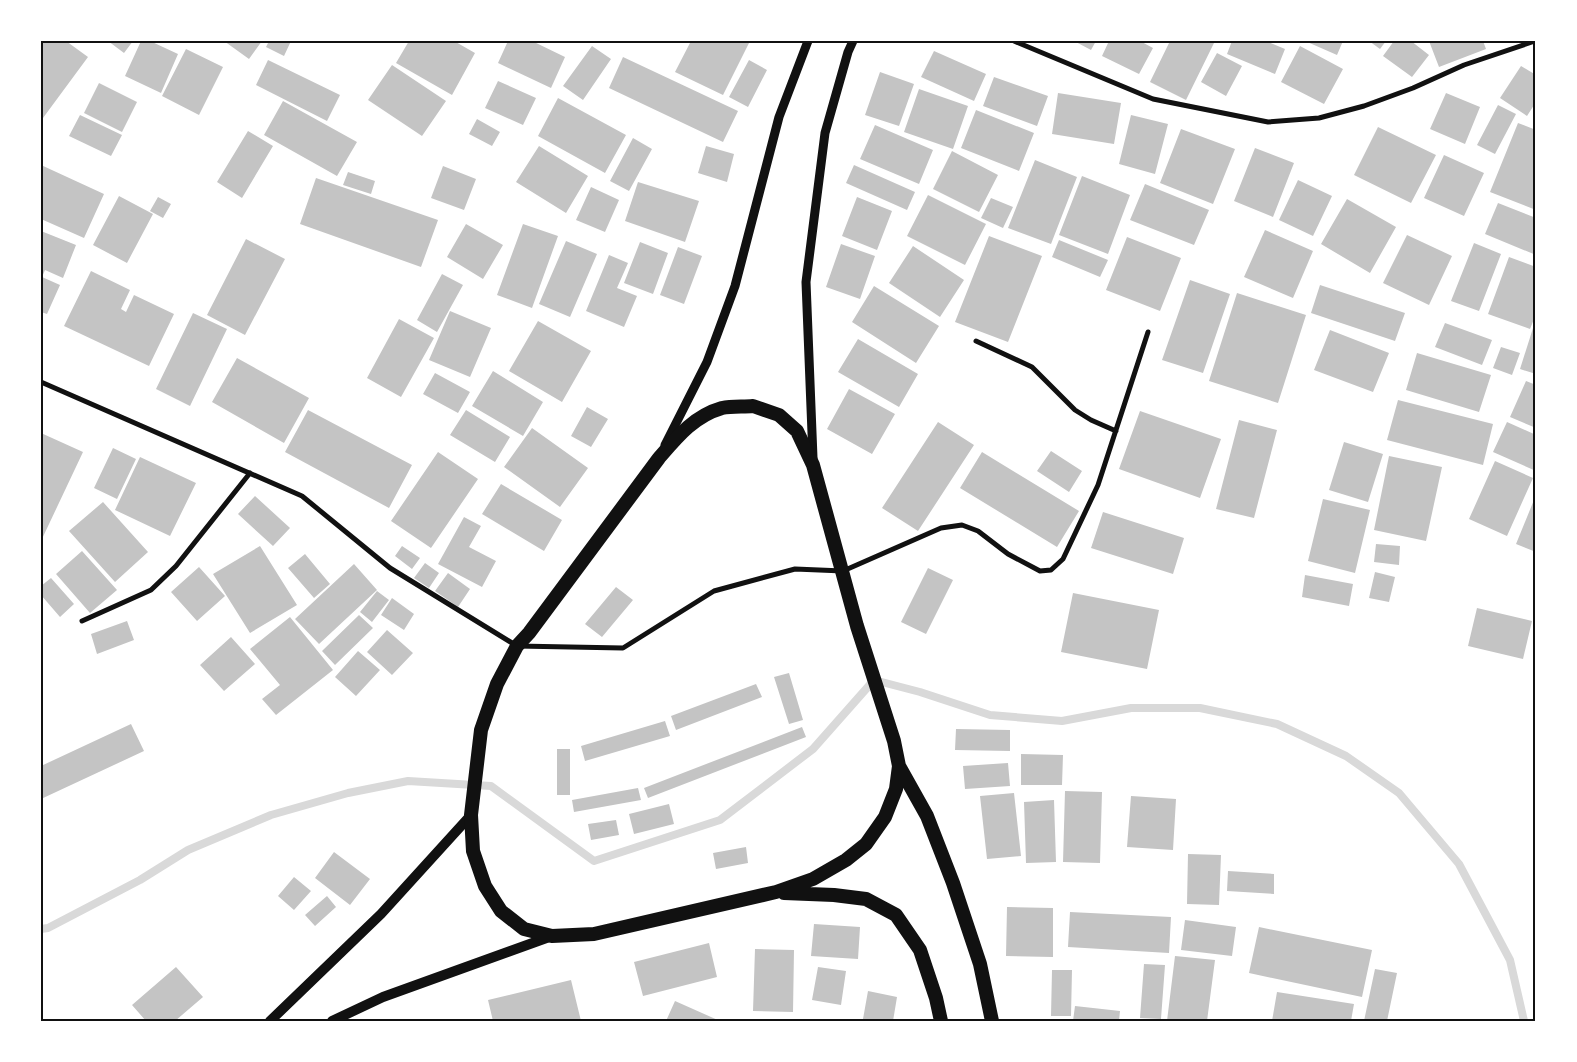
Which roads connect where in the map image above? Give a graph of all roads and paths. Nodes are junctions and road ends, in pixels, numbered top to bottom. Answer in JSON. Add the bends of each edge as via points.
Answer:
{"nodes":[{"id":1,"x":808,"y":41,"type":"edge"},
{"id":2,"x":854,"y":41,"type":"edge"},
{"id":3,"x":1014,"y":41,"type":"edge"},
{"id":4,"x":1535,"y":41,"type":"edge"},
{"id":5,"x":1148,"y":332,"type":"dead end"},
{"id":6,"x":976,"y":341,"type":"dead end"},
{"id":7,"x":41,"y":382,"type":"edge"},
{"id":8,"x":1116,"y":431,"type":"junction"},
{"id":9,"x":659,"y":458,"type":"junction"},
{"id":10,"x":813,"y":465,"type":"junction"},
{"id":11,"x":250,"y":473,"type":"junction"},
{"id":12,"x":843,"y":571,"type":"junction"},
{"id":13,"x":82,"y":621,"type":"dead end"},
{"id":14,"x":517,"y":646,"type":"junction"},
{"id":15,"x":899,"y":766,"type":"junction"},
{"id":16,"x":471,"y":815,"type":"junction"},
{"id":17,"x":776,"y":892,"type":"junction"},
{"id":18,"x":552,"y":936,"type":"junction"},
{"id":19,"x":270,"y":1021,"type":"edge"},
{"id":20,"x":332,"y":1021,"type":"edge"},
{"id":21,"x":941,"y":1021,"type":"edge"},
{"id":22,"x":992,"y":1021,"type":"edge"}],
"edges":[{"from":1,"to":9,"type":"street","via":[[779,117],[735,286],[707,362]]},
{"from":2,"to":10,"type":"street","via":[[825,133],[806,282]]},
{"from":3,"to":4,"type":"street","via":[[1153,99],[1268,122],[1319,118],[1364,106],[1464,65]]},
{"from":5,"to":8,"type":"street"},
{"from":6,"to":8,"type":"street","via":[[1032,367],[1075,410]]},
{"from":7,"to":11,"type":"street"},
{"from":8,"to":12,"type":"street","via":[[1094,493],[1064,559],[1050,570],[1040,571],[1008,554],[978,531],[962,525],[941,528]]},
{"from":9,"to":10,"type":"highway","via":[[696,420],[723,408],[753,406],[779,415],[797,431]]},
{"from":9,"to":14,"type":"highway"},
{"from":10,"to":12,"type":"highway"},
{"from":11,"to":13,"type":"street","via":[[176,566],[151,590]]},
{"from":11,"to":14,"type":"street","via":[[302,496],[390,568]]},
{"from":12,"to":14,"type":"street","via":[[795,569],[714,591],[623,648]]},
{"from":12,"to":15,"type":"highway"},
{"from":14,"to":16,"type":"highway","via":[[497,684],[481,730]]},
{"from":15,"to":17,"type":"highway","via":[[896,789],[885,817],[866,844],[813,879]]},
{"from":15,"to":22,"type":"highway","via":[[927,816],[953,883],[980,964]]},
{"from":16,"to":18,"type":"highway","via":[[473,851],[485,886],[501,911],[524,929]]},
{"from":16,"to":19,"type":"main road","via":[[381,914]]},
{"from":17,"to":18,"type":"highway","via":[[594,934]]},
{"from":17,"to":21,"type":"highway","via":[[866,899],[896,916],[920,950]]},
{"from":18,"to":20,"type":"main road","via":[[382,997]]}]}
